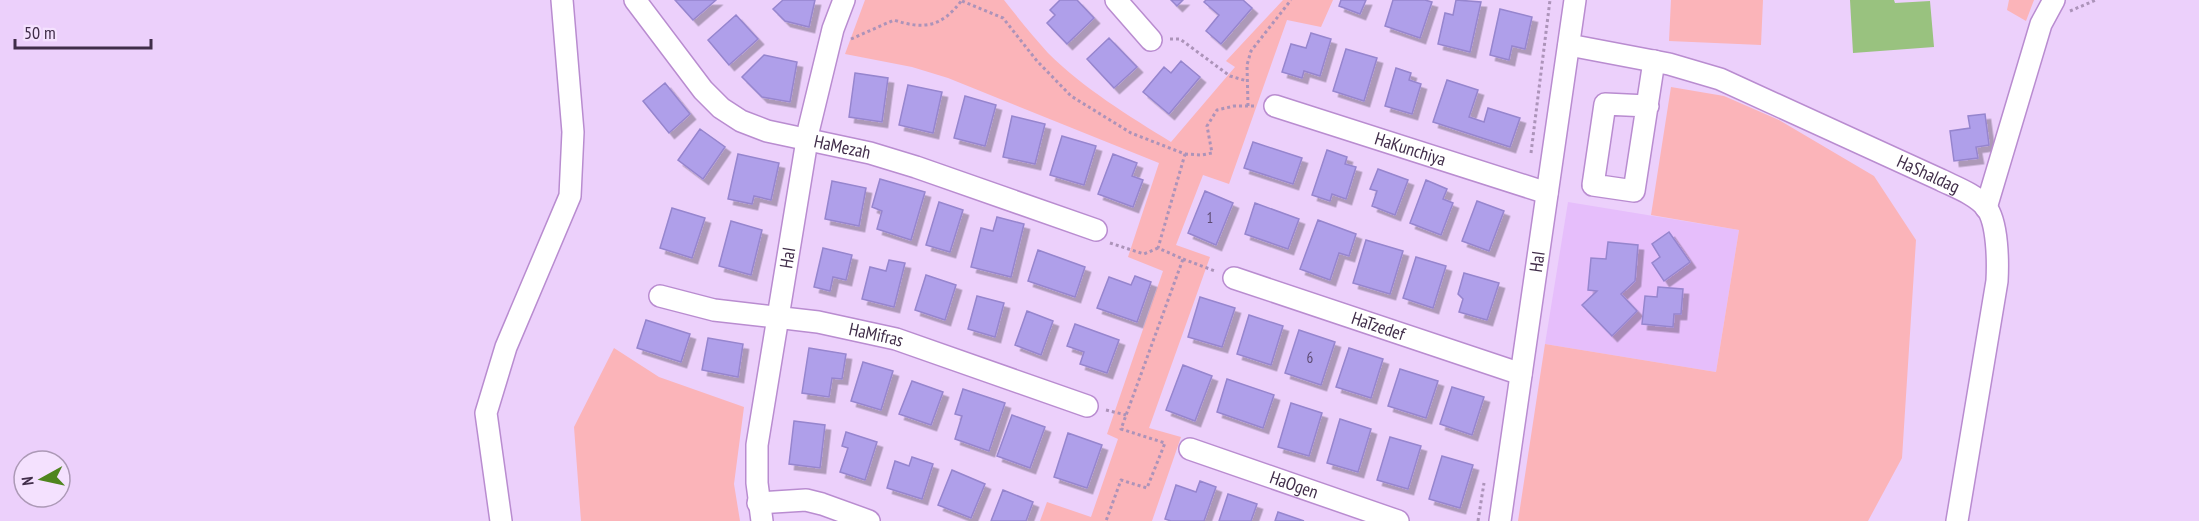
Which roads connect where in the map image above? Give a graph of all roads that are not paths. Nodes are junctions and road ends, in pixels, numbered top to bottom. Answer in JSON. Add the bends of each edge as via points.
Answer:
{"nodes":[{"id":1,"x":562,"y":0,"type":"edge"},
{"id":2,"x":635,"y":0,"type":"edge"},
{"id":3,"x":844,"y":0,"type":"edge"},
{"id":4,"x":1116,"y":0,"type":"edge"},
{"id":5,"x":1575,"y":0,"type":"edge"},
{"id":6,"x":2055,"y":0,"type":"edge"},
{"id":7,"x":1151,"y":40,"type":"road end"},
{"id":8,"x":1569,"y":45,"type":"junction"},
{"id":9,"x":1654,"y":61,"type":"junction"},
{"id":10,"x":1275,"y":106,"type":"road end"},
{"id":11,"x":1648,"y":106,"type":"dead end"},
{"id":12,"x":807,"y":140,"type":"junction"},
{"id":13,"x":1547,"y":193,"type":"junction"},
{"id":14,"x":1986,"y":208,"type":"junction"},
{"id":15,"x":1096,"y":230,"type":"road end"},
{"id":16,"x":1234,"y":278,"type":"road end"},
{"id":17,"x":660,"y":296,"type":"dead end"},
{"id":18,"x":778,"y":317,"type":"junction"},
{"id":19,"x":1521,"y":375,"type":"junction"},
{"id":20,"x":1087,"y":406,"type":"dead end"},
{"id":21,"x":1190,"y":449,"type":"dead end"},
{"id":22,"x":760,"y":512,"type":"edge"},
{"id":23,"x":501,"y":521,"type":"edge"},
{"id":24,"x":869,"y":521,"type":"edge"},
{"id":25,"x":1398,"y":521,"type":"edge"},
{"id":26,"x":1500,"y":521,"type":"edge"},
{"id":27,"x":1957,"y":521,"type":"edge"}],
"edges":[{"from":1,"to":23,"type":"street","via":[[573,132],[570,196],[506,347],[486,413]]},
{"from":2,"to":12,"type":"street","name":"HaMezah","via":[[721,108],[767,131]]},
{"from":3,"to":12,"type":"street","name":"HaI","via":[[827,49]]},
{"from":4,"to":7,"type":"street"},
{"from":5,"to":8,"type":"street","name":"HaI"},
{"from":6,"to":14,"type":"street","via":[[2041,24]]},
{"from":8,"to":9,"type":"street","name":"HaShaldag"},
{"from":8,"to":13,"type":"street","name":"HaI"},
{"from":9,"to":11,"type":"street"},
{"from":9,"to":14,"type":"street","name":"HaShaldag","via":[[1720,79],[1766,99],[1941,180]]},
{"from":10,"to":13,"type":"street","name":"HaKunchiya"},
{"from":12,"to":15,"type":"street","name":"HaMezah","via":[[916,167]]},
{"from":12,"to":18,"type":"street","name":"HaI"},
{"from":13,"to":19,"type":"street","name":"HaI"},
{"from":14,"to":27,"type":"street","via":[[1994,227],[1997,281]]},
{"from":16,"to":19,"type":"street","name":"HaTzedef"},
{"from":17,"to":18,"type":"street","name":"HaMifras","via":[[714,310]]},
{"from":18,"to":20,"type":"street","name":"HaMifras","via":[[896,339]]},
{"from":18,"to":22,"type":"street","name":"HaI","via":[[757,445]]},
{"from":19,"to":26,"type":"street","name":"HaI"},
{"from":21,"to":25,"type":"street","name":"HaOgen"},
{"from":22,"to":24,"type":"street","via":[[806,500]]}]}
